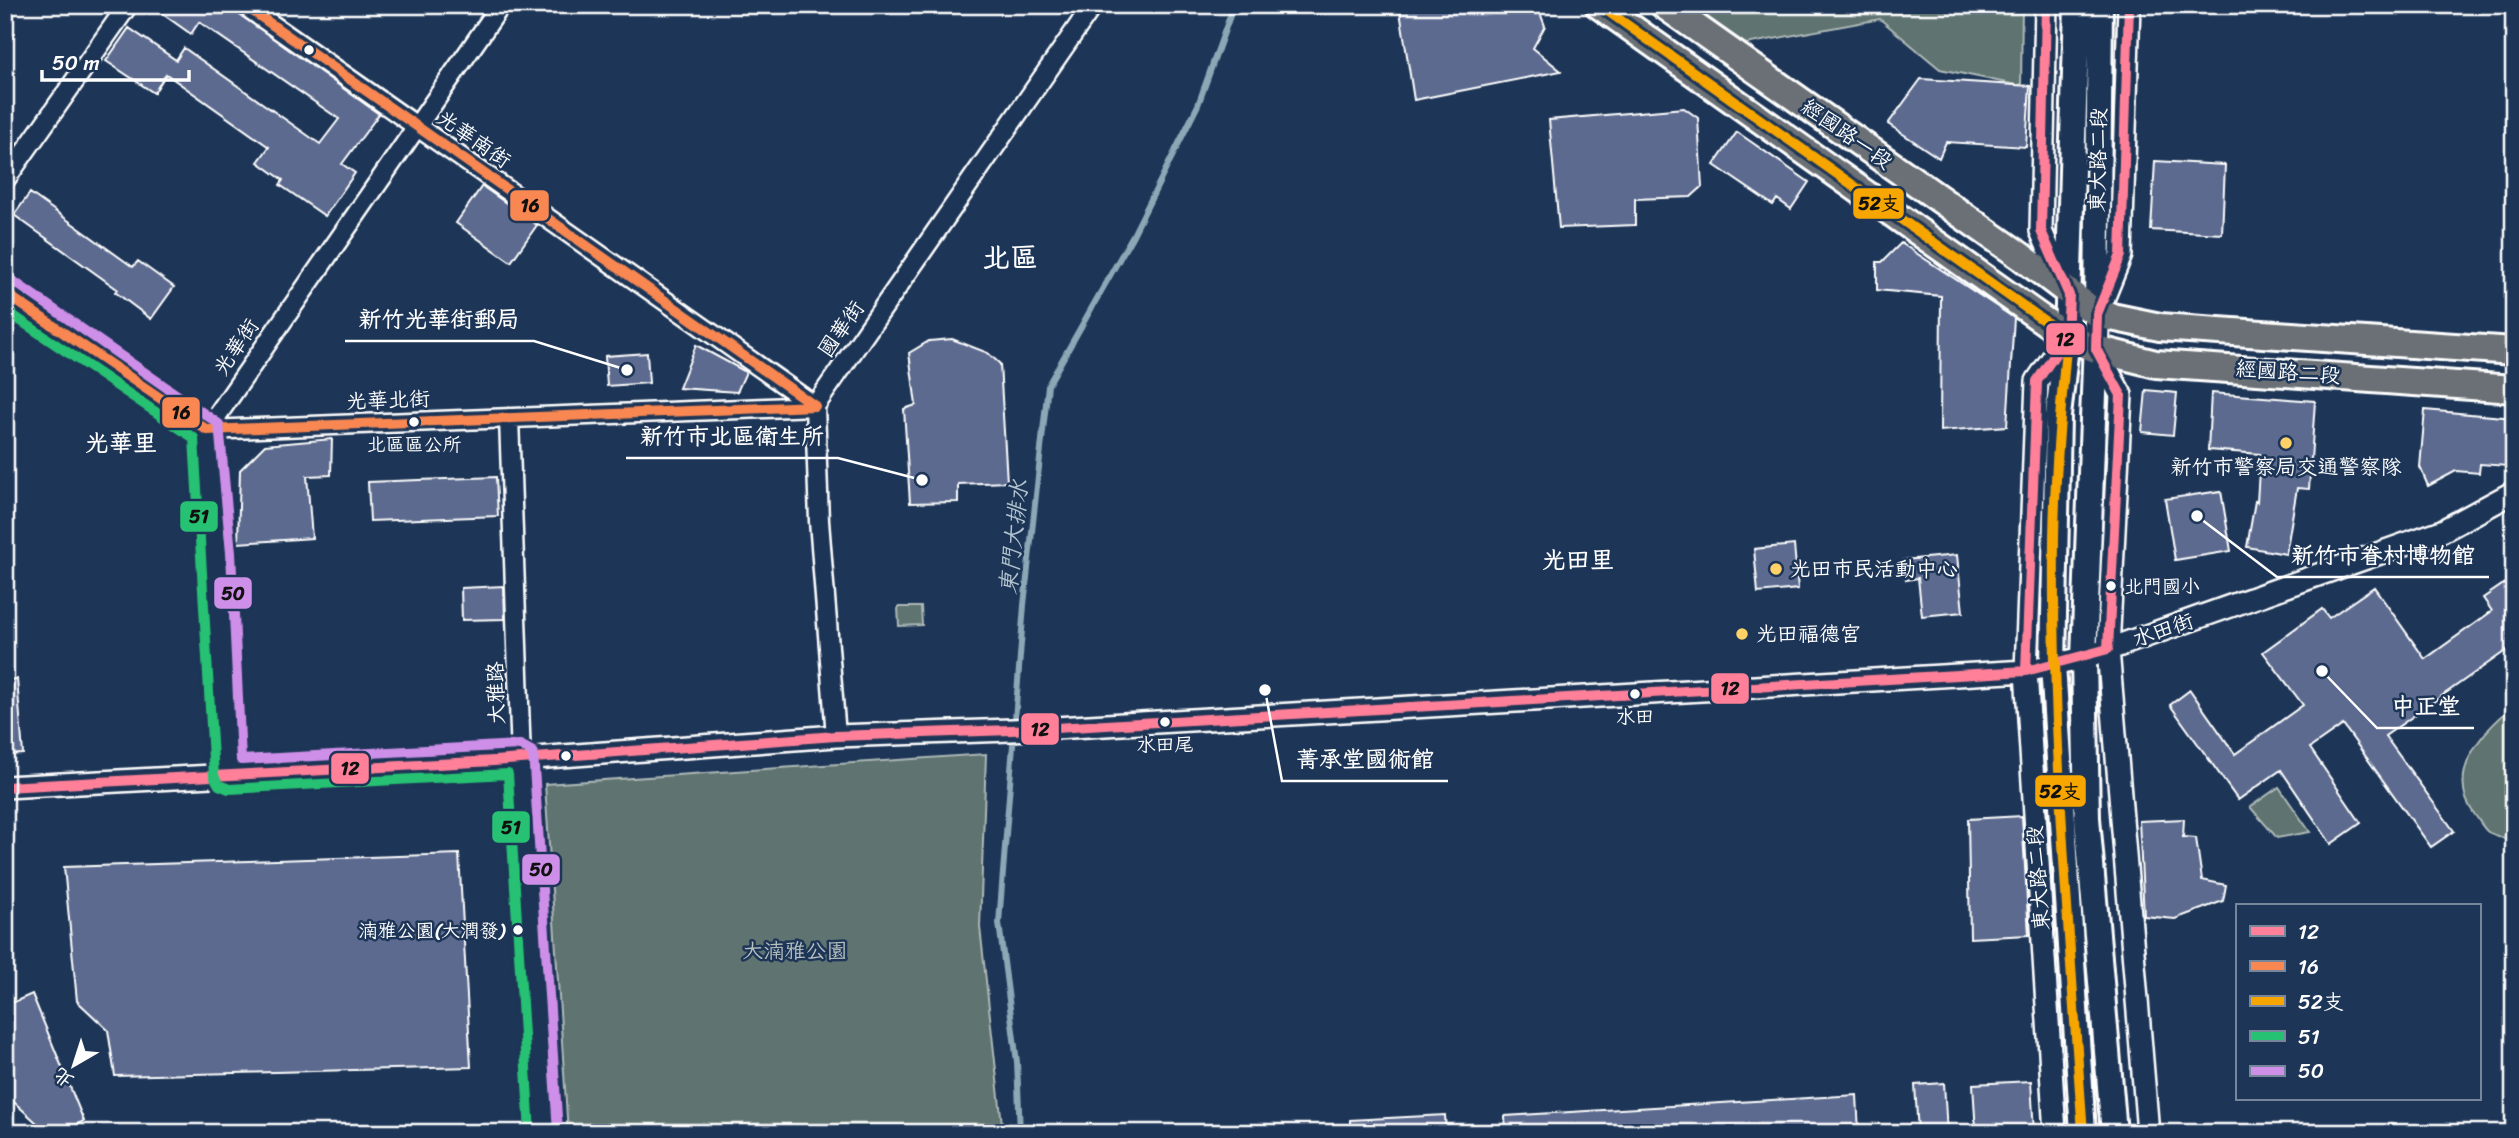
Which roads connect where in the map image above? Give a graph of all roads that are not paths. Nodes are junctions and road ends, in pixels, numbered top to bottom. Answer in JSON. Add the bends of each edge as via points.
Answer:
{"nodes":[{"id":1,"x":128,"y":5,"type":"edge"},
{"id":2,"x":244,"y":5,"type":"edge"},
{"id":3,"x":501,"y":5,"type":"edge"},
{"id":4,"x":1093,"y":5,"type":"edge"},
{"id":5,"x":1599,"y":5,"type":"edge"},
{"id":6,"x":1664,"y":5,"type":"edge"},
{"id":7,"x":2046,"y":5,"type":"edge"},
{"id":8,"x":2077,"y":5,"type":"edge"},
{"id":9,"x":2100,"y":5,"type":"edge"},
{"id":10,"x":2129,"y":5,"type":"edge"},
{"id":11,"x":418,"y":127,"type":"junction"},
{"id":12,"x":5,"y":180,"type":"edge"},
{"id":13,"x":5,"y":293,"type":"edge"},
{"id":14,"x":2069,"y":295,"type":"junction"},
{"id":15,"x":2096,"y":314,"type":"junction"},
{"id":16,"x":2067,"y":337,"type":"junction"},
{"id":17,"x":2096,"y":349,"type":"junction"},
{"id":18,"x":2514,"y":351,"type":"edge"},
{"id":19,"x":2514,"y":389,"type":"edge"},
{"id":20,"x":815,"y":406,"type":"junction"},
{"id":21,"x":509,"y":418,"type":"junction"},
{"id":22,"x":207,"y":430,"type":"junction"},
{"id":23,"x":2514,"y":492,"type":"edge"},
{"id":24,"x":2108,"y":649,"type":"junction"},
{"id":25,"x":2084,"y":657,"type":"junction"},
{"id":26,"x":2053,"y":665,"type":"junction"},
{"id":27,"x":2026,"y":671,"type":"junction"},
{"id":28,"x":836,"y":736,"type":"junction"},
{"id":29,"x":521,"y":759,"type":"junction"},
{"id":30,"x":228,"y":775,"type":"junction"},
{"id":31,"x":5,"y":787,"type":"edge"},
{"id":32,"x":544,"y":1133,"type":"edge"},
{"id":33,"x":2055,"y":1133,"type":"edge"},
{"id":34,"x":2083,"y":1133,"type":"edge"},
{"id":35,"x":2114,"y":1133,"type":"edge"},
{"id":36,"x":2148,"y":1133,"type":"edge"}],
"edges":[{"from":1,"to":12,"type":"street"},
{"from":2,"to":11,"type":"street","name":"光華南街"},
{"from":3,"to":11,"type":"street","name":"光華街"},
{"from":4,"to":20,"type":"street","name":"國華街"},
{"from":5,"to":16,"type":"main road","name":"經國路一段"},
{"from":6,"to":14,"type":"main road","name":"經國路一段","via":[[2022,257]]},
{"from":7,"to":14,"type":"street","name":"東大路二段","via":[[2042,230]]},
{"from":8,"to":14,"type":"main road","name":"東大路二段"},
{"from":9,"to":15,"type":"main road","name":"東大路二段"},
{"from":10,"to":15,"type":"street","name":"東大路二段","via":[[2121,255]]},
{"from":11,"to":20,"type":"street","name":"光華南街"},
{"from":11,"to":22,"type":"street","name":"光華街"},
{"from":13,"to":22,"type":"street"},
{"from":14,"to":15,"type":"main road","name":"經國路一段"},
{"from":14,"to":16,"type":"main road","name":"東大路二段"},
{"from":15,"to":17,"type":"main road","name":"東大路二段"},
{"from":15,"to":18,"type":"main road","name":"經國路二段","via":[[2160,327]]},
{"from":16,"to":17,"type":"main road","name":"經國路二段"},
{"from":16,"to":26,"type":"main road","name":"東大路二段","via":[[2058,416]]},
{"from":16,"to":27,"type":"street","name":"東大路二段","via":[[2038,381]]},
{"from":17,"to":19,"type":"main road","name":"經國路二段","via":[[2156,364]]},
{"from":17,"to":24,"type":"street","name":"東大路二段","via":[[2121,395]]},
{"from":17,"to":25,"type":"main road","name":"東大路二段"},
{"from":20,"to":21,"type":"street","name":"光華北街"},
{"from":20,"to":28,"type":"street"},
{"from":21,"to":22,"type":"street","name":"光華北街"},
{"from":21,"to":29,"type":"street","name":"大雅路"},
{"from":22,"to":30,"type":"street"},
{"from":23,"to":24,"type":"street","name":"水田街","via":[[2442,531]]},
{"from":24,"to":25,"type":"street","name":"水田街"},
{"from":24,"to":36,"type":"street","name":"東大路二段"},
{"from":25,"to":26,"type":"street","name":"水田街"},
{"from":25,"to":35,"type":"main road","name":"東大路二段","via":[[2087,818]]},
{"from":26,"to":27,"type":"street","name":"水田街"},
{"from":26,"to":34,"type":"main road","name":"東大路二段"},
{"from":27,"to":28,"type":"street","name":"水田街","via":[[1038,729]]},
{"from":27,"to":33,"type":"street","name":"東大路二段"},
{"from":28,"to":29,"type":"street","name":"水田街"},
{"from":29,"to":30,"type":"street","name":"水田街"},
{"from":29,"to":32,"type":"street","name":"大雅路"},
{"from":30,"to":31,"type":"street","name":"水田街"}]}
